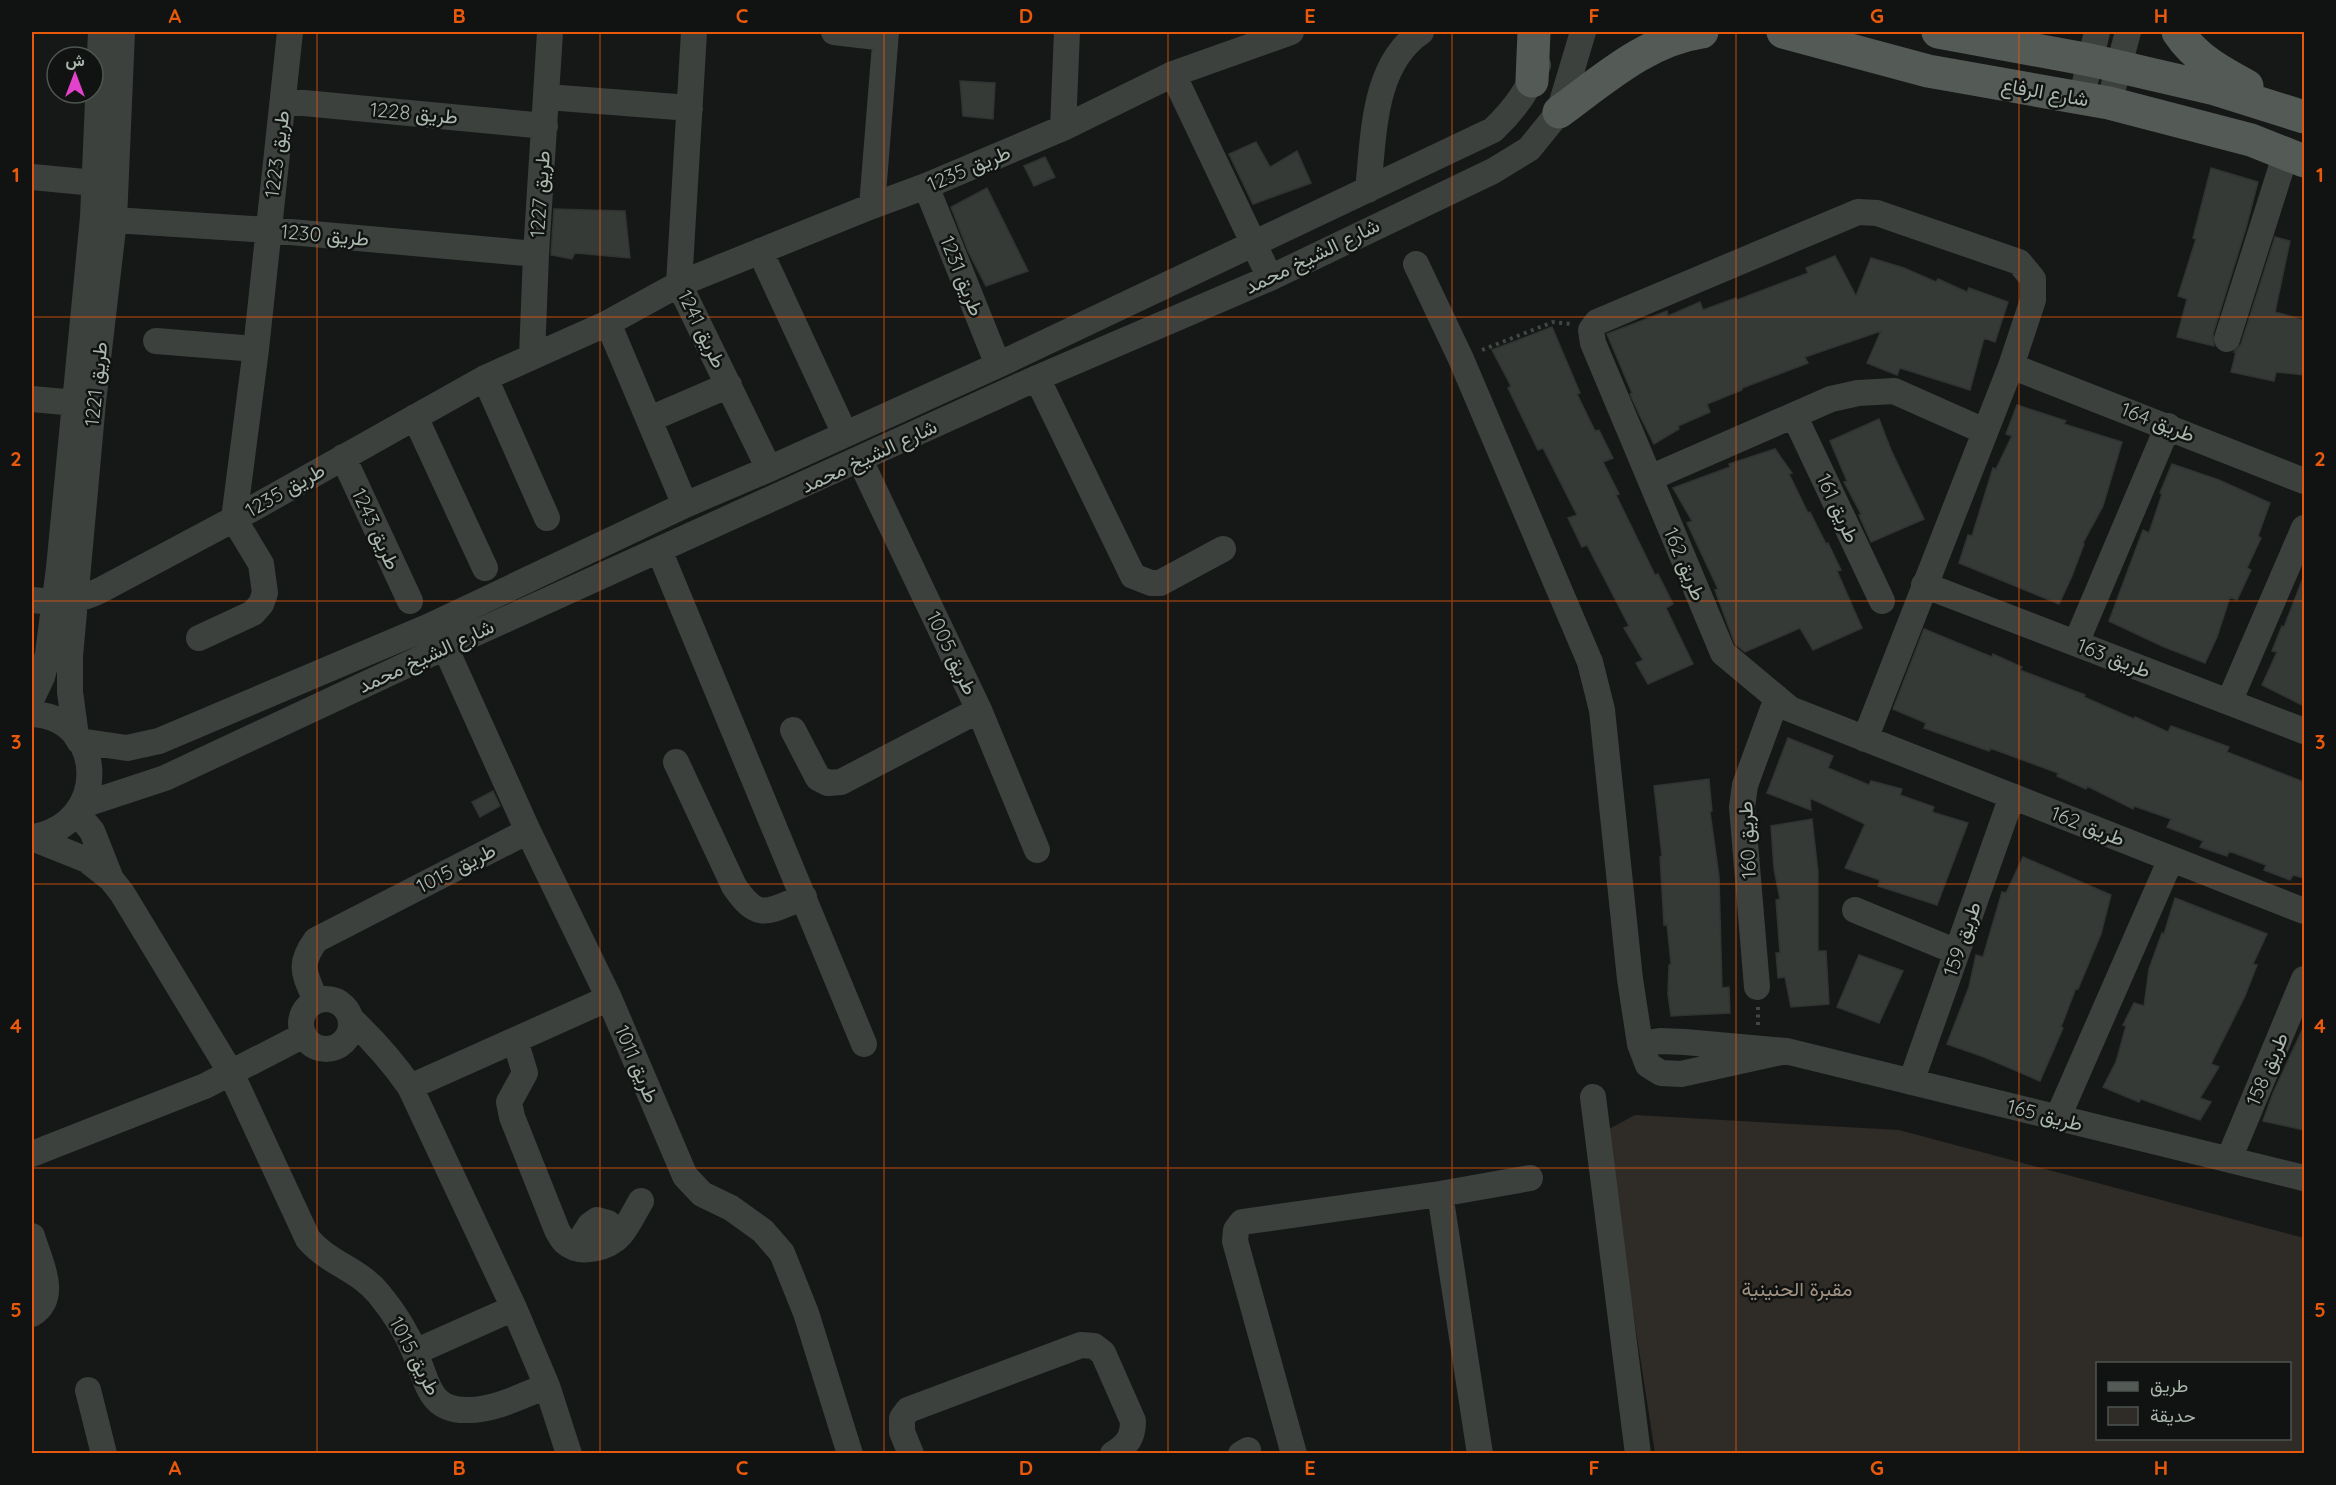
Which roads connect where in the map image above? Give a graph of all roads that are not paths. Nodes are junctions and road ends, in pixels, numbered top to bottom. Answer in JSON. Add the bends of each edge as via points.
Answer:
{"nodes":[{"id":1,"x":101,"y":32,"type":"edge"},
{"id":2,"x":122,"y":32,"type":"edge"},
{"id":3,"x":290,"y":32,"type":"edge"},
{"id":4,"x":550,"y":32,"type":"edge"},
{"id":5,"x":694,"y":32,"type":"edge"},
{"id":6,"x":834,"y":32,"type":"edge"},
{"id":7,"x":1067,"y":32,"type":"edge"},
{"id":8,"x":1291,"y":32,"type":"edge"},
{"id":9,"x":1421,"y":32,"type":"edge"},
{"id":10,"x":1534,"y":32,"type":"edge"},
{"id":11,"x":1550,"y":32,"type":"edge"},
{"id":12,"x":1583,"y":32,"type":"edge"},
{"id":13,"x":1702,"y":32,"type":"edge"},
{"id":14,"x":1767,"y":32,"type":"edge"},
{"id":15,"x":1784,"y":32,"type":"edge"},
{"id":16,"x":1938,"y":32,"type":"edge"},
{"id":17,"x":2050,"y":32,"type":"edge"},
{"id":18,"x":2128,"y":32,"type":"edge"},
{"id":19,"x":2178,"y":32,"type":"edge"},
{"id":20,"x":885,"y":35,"type":"edge"},
{"id":21,"x":1997,"y":44,"type":"junction"},
{"id":22,"x":2102,"y":53,"type":"edge"},
{"id":23,"x":1173,"y":74,"type":"junction"},
{"id":24,"x":1532,"y":81,"type":"junction"},
{"id":25,"x":547,"y":97,"type":"junction"},
{"id":26,"x":283,"y":101,"type":"junction"},
{"id":27,"x":2095,"y":101,"type":"junction"},
{"id":28,"x":690,"y":108,"type":"junction"},
{"id":29,"x":1559,"y":112,"type":"junction"},
{"id":30,"x":2304,"y":117,"type":"edge"},
{"id":31,"x":545,"y":126,"type":"junction"},
{"id":32,"x":1063,"y":128,"type":"junction"},
{"id":33,"x":2295,"y":157,"type":"edge"},
{"id":34,"x":32,"y":177,"type":"edge"},
{"id":35,"x":95,"y":183,"type":"junction"},
{"id":36,"x":926,"y":186,"type":"junction"},
{"id":37,"x":1368,"y":190,"type":"junction"},
{"id":38,"x":872,"y":206,"type":"junction"},
{"id":39,"x":114,"y":220,"type":"junction"},
{"id":40,"x":268,"y":230,"type":"junction"},
{"id":41,"x":1253,"y":245,"type":"junction"},
{"id":42,"x":760,"y":251,"type":"junction"},
{"id":43,"x":536,"y":254,"type":"junction"},
{"id":44,"x":1416,"y":264,"type":"dead end"},
{"id":45,"x":1270,"y":278,"type":"junction"},
{"id":46,"x":679,"y":284,"type":"junction"},
{"id":47,"x":608,"y":323,"type":"junction"},
{"id":48,"x":2226,"y":339,"type":"dead end"},
{"id":49,"x":156,"y":341,"type":"dead end"},
{"id":50,"x":256,"y":349,"type":"junction"},
{"id":51,"x":532,"y":356,"type":"junction"},
{"id":52,"x":998,"y":365,"type":"junction"},
{"id":53,"x":2011,"y":366,"type":"junction"},
{"id":54,"x":484,"y":378,"type":"junction"},
{"id":55,"x":1037,"y":378,"type":"junction"},
{"id":56,"x":729,"y":385,"type":"junction"},
{"id":57,"x":32,"y":399,"type":"edge"},
{"id":58,"x":76,"y":403,"type":"junction"},
{"id":59,"x":1794,"y":415,"type":"junction"},
{"id":60,"x":415,"y":417,"type":"junction"},
{"id":61,"x":650,"y":419,"type":"junction"},
{"id":62,"x":2168,"y":426,"type":"junction"},
{"id":63,"x":1984,"y":431,"type":"junction"},
{"id":64,"x":845,"y":434,"type":"junction"},
{"id":65,"x":343,"y":456,"type":"junction"},
{"id":66,"x":860,"y":460,"type":"junction"},
{"id":67,"x":769,"y":469,"type":"junction"},
{"id":68,"x":1650,"y":478,"type":"junction"},
{"id":69,"x":2304,"y":481,"type":"edge"},
{"id":70,"x":685,"y":505,"type":"junction"},
{"id":71,"x":547,"y":518,"type":"dead end"},
{"id":72,"x":234,"y":519,"type":"junction"},
{"id":73,"x":2304,"y":528,"type":"edge"},
{"id":74,"x":1223,"y":549,"type":"dead end"},
{"id":75,"x":659,"y":550,"type":"junction"},
{"id":76,"x":154,"y":560,"type":"junction"},
{"id":77,"x":485,"y":568,"type":"dead end"},
{"id":78,"x":68,"y":570,"type":"junction"},
{"id":79,"x":1924,"y":585,"type":"junction"},
{"id":80,"x":54,"y":601,"type":"edge"},
{"id":81,"x":410,"y":601,"type":"dead end"},
{"id":82,"x":1882,"y":601,"type":"dead end"},
{"id":83,"x":199,"y":638,"type":"dead end"},
{"id":84,"x":2076,"y":643,"type":"junction"},
{"id":85,"x":445,"y":647,"type":"junction"},
{"id":86,"x":32,"y":698,"type":"edge"},
{"id":87,"x":1777,"y":698,"type":"junction"},
{"id":88,"x":2229,"y":702,"type":"junction"},
{"id":89,"x":979,"y":710,"type":"junction"},
{"id":90,"x":32,"y":714,"type":"edge"},
{"id":91,"x":793,"y":730,"type":"dead end"},
{"id":92,"x":2304,"y":730,"type":"edge"},
{"id":93,"x":78,"y":738,"type":"junction"},
{"id":94,"x":1865,"y":739,"type":"junction"},
{"id":95,"x":676,"y":762,"type":"dead end"},
{"id":96,"x":2012,"y":796,"type":"junction"},
{"id":97,"x":80,"y":809,"type":"junction"},
{"id":98,"x":528,"y":831,"type":"junction"},
{"id":99,"x":32,"y":837,"type":"edge"},
{"id":100,"x":1037,"y":850,"type":"dead end"},
{"id":101,"x":2171,"y":859,"type":"junction"},
{"id":102,"x":111,"y":879,"type":"junction"},
{"id":103,"x":804,"y":897,"type":"junction"},
{"id":104,"x":1855,"y":910,"type":"dead end"},
{"id":105,"x":2304,"y":911,"type":"edge"},
{"id":106,"x":1957,"y":952,"type":"junction"},
{"id":107,"x":2304,"y":979,"type":"edge"},
{"id":108,"x":1757,"y":987,"type":"road end"},
{"id":109,"x":609,"y":998,"type":"junction"},
{"id":110,"x":316,"y":1001,"type":"junction"},
{"id":111,"x":352,"y":1020,"type":"junction"},
{"id":112,"x":304,"y":1035,"type":"junction"},
{"id":113,"x":516,"y":1040,"type":"junction"},
{"id":114,"x":864,"y":1044,"type":"dead end"},
{"id":115,"x":1640,"y":1044,"type":"junction"},
{"id":116,"x":1786,"y":1051,"type":"junction"},
{"id":117,"x":231,"y":1073,"type":"junction"},
{"id":118,"x":1911,"y":1082,"type":"junction"},
{"id":119,"x":410,"y":1088,"type":"junction"},
{"id":120,"x":1593,"y":1097,"type":"dead end"},
{"id":121,"x":2058,"y":1118,"type":"junction"},
{"id":122,"x":32,"y":1154,"type":"edge"},
{"id":123,"x":2229,"y":1159,"type":"junction"},
{"id":124,"x":1530,"y":1178,"type":"dead end"},
{"id":125,"x":2304,"y":1178,"type":"edge"},
{"id":126,"x":1440,"y":1194,"type":"junction"},
{"id":127,"x":641,"y":1201,"type":"dead end"},
{"id":128,"x":32,"y":1236,"type":"edge"},
{"id":129,"x":514,"y":1308,"type":"junction"},
{"id":130,"x":32,"y":1314,"type":"edge"},
{"id":131,"x":415,"y":1352,"type":"junction"},
{"id":132,"x":547,"y":1386,"type":"junction"},
{"id":133,"x":87,"y":1390,"type":"dead end"},
{"id":134,"x":104,"y":1454,"type":"edge"},
{"id":135,"x":569,"y":1454,"type":"edge"},
{"id":136,"x":850,"y":1454,"type":"edge"},
{"id":137,"x":911,"y":1454,"type":"edge"},
{"id":138,"x":1113,"y":1454,"type":"edge"},
{"id":139,"x":1293,"y":1454,"type":"edge"},
{"id":140,"x":1480,"y":1454,"type":"edge"},
{"id":141,"x":1638,"y":1454,"type":"edge"}],
"edges":[{"from":1,"to":35,"type":"street","name":"طريق 1221"},
{"from":2,"to":39,"type":"street","name":"طريق 1221"},
{"from":3,"to":26,"type":"street","name":"طريق 1223"},
{"from":4,"to":25,"type":"street","name":"طريق 1227"},
{"from":5,"to":28,"type":"street","name":"طريق 1241"},
{"from":6,"to":20,"type":"street"},
{"from":7,"to":32,"type":"street"},
{"from":8,"to":23,"type":"street","name":"طريق 1235"},
{"from":9,"to":37,"type":"street","via":[[1395,59],[1387,77],[1378,104]]},
{"from":10,"to":24,"type":"main road"},
{"from":11,"to":24,"type":"street","name":"شارع الشيخ محمد"},
{"from":12,"to":29,"type":"street","name":"شارع الشيخ محمد"},
{"from":13,"to":29,"type":"main road","via":[[1661,42]]},
{"from":14,"to":15,"type":"main road","name":"شارع الرفاع"},
{"from":15,"to":27,"type":"main road","name":"شارع الرفاع","via":[[1928,71]]},
{"from":16,"to":21,"type":"main road","name":"شارع الرفاع"},
{"from":17,"to":21,"type":"main road"},
{"from":18,"to":22,"type":"street"},
{"from":19,"to":30,"type":"main road","via":[[2187,46],[2215,69]]},
{"from":20,"to":38,"type":"street"},
{"from":21,"to":22,"type":"main road","name":"شارع الرفاع"},
{"from":22,"to":27,"type":"street"},
{"from":22,"to":30,"type":"main road","name":"شارع الرفاع"},
{"from":23,"to":32,"type":"street","name":"طريق 1235"},
{"from":23,"to":41,"type":"street"},
{"from":24,"to":37,"type":"street","name":"شارع الشيخ محمد","via":[[1493,130]]},
{"from":25,"to":28,"type":"street"},
{"from":25,"to":31,"type":"street","name":"طريق 1227"},
{"from":26,"to":31,"type":"street","name":"طريق 1228"},
{"from":26,"to":40,"type":"street","name":"طريق 1223"},
{"from":27,"to":33,"type":"main road","name":"شارع الرفاع","via":[[2251,140]]},
{"from":28,"to":46,"type":"street","name":"طريق 1241"},
{"from":29,"to":45,"type":"street","name":"شارع الشيخ محمد","via":[[1529,148],[1493,171]]},
{"from":31,"to":43,"type":"street","name":"طريق 1227"},
{"from":32,"to":36,"type":"street","name":"طريق 1235"},
{"from":33,"to":48,"type":"street"},
{"from":34,"to":35,"type":"street"},
{"from":35,"to":58,"type":"street","name":"طريق 1221"},
{"from":36,"to":38,"type":"street","name":"طريق 1235"},
{"from":36,"to":52,"type":"street","name":"طريق 1231"},
{"from":37,"to":41,"type":"street","name":"شارع الشيخ محمد"},
{"from":38,"to":42,"type":"street","name":"طريق 1235"},
{"from":39,"to":40,"type":"street","name":"طريق 1230"},
{"from":39,"to":78,"type":"street","name":"طريق 1221"},
{"from":40,"to":43,"type":"street","name":"طريق 1230"},
{"from":40,"to":50,"type":"street","name":"طريق 1223"},
{"from":41,"to":45,"type":"street"},
{"from":41,"to":52,"type":"street","name":"شارع الشيخ محمد"},
{"from":42,"to":46,"type":"street","name":"طريق 1235"},
{"from":42,"to":64,"type":"street"},
{"from":43,"to":51,"type":"street","name":"طريق 1227"},
{"from":44,"to":115,"type":"street","via":[[1461,359],[1590,662],[1602,710]]},
{"from":45,"to":55,"type":"street","name":"شارع الشيخ محمد"},
{"from":46,"to":47,"type":"street","name":"طريق 1235"},
{"from":46,"to":56,"type":"street","name":"طريق 1241"},
{"from":47,"to":51,"type":"street","name":"طريق 1235"},
{"from":47,"to":61,"type":"street"},
{"from":49,"to":50,"type":"street"},
{"from":50,"to":72,"type":"street","name":"طريق 1223"},
{"from":51,"to":54,"type":"street","name":"طريق 1235"},
{"from":52,"to":64,"type":"street","name":"شارع الشيخ محمد"},
{"from":53,"to":62,"type":"street","name":"طريق 164"},
{"from":53,"to":63,"type":"street"},
{"from":53,"to":68,"type":"street","name":"طريق 162","via":[[2033,300],[2033,279],[2019,262],[1876,213],[1858,212],[1597,322],[1591,330],[1593,343]]},
{"from":54,"to":60,"type":"street","name":"طريق 1235"},
{"from":54,"to":71,"type":"street"},
{"from":55,"to":66,"type":"street","name":"شارع الشيخ محمد"},
{"from":55,"to":74,"type":"street","via":[[1133,576],[1160,583]]},
{"from":56,"to":61,"type":"street"},
{"from":56,"to":67,"type":"street","name":"طريق 1241"},
{"from":57,"to":58,"type":"street"},
{"from":58,"to":78,"type":"street","name":"طريق 1221"},
{"from":59,"to":63,"type":"street","via":[[1831,399],[1894,392]]},
{"from":59,"to":68,"type":"street"},
{"from":59,"to":82,"type":"street","name":"طريق 161"},
{"from":60,"to":65,"type":"street","name":"طريق 1235"},
{"from":60,"to":77,"type":"street"},
{"from":61,"to":70,"type":"street"},
{"from":62,"to":69,"type":"street","name":"طريق 164"},
{"from":62,"to":84,"type":"street"},
{"from":63,"to":79,"type":"street"},
{"from":64,"to":67,"type":"street","name":"شارع الشيخ محمد"},
{"from":65,"to":72,"type":"street","name":"طريق 1235"},
{"from":65,"to":81,"type":"street","name":"طريق 1243"},
{"from":66,"to":75,"type":"street","name":"شارع الشيخ محمد"},
{"from":66,"to":89,"type":"street","name":"طريق 1005"},
{"from":67,"to":70,"type":"street","name":"شارع الشيخ محمد"},
{"from":68,"to":87,"type":"street","name":"طريق 162","via":[[1723,653]]},
{"from":70,"to":93,"type":"street","name":"شارع الشيخ محمد","via":[[430,626],[159,741],[127,748]]},
{"from":72,"to":76,"type":"street","name":"طريق 1235"},
{"from":72,"to":83,"type":"street","via":[[261,564],[265,593],[253,613]]},
{"from":73,"to":88,"type":"street"},
{"from":75,"to":85,"type":"street","name":"شارع الشيخ محمد"},
{"from":75,"to":103,"type":"street"},
{"from":76,"to":78,"type":"street","name":"طريق 1235","via":[[112,570]]},
{"from":76,"to":80,"type":"street","name":"طريق 1235","via":[[101,591]]},
{"from":78,"to":80,"type":"street","name":"طريق 1221"},
{"from":79,"to":84,"type":"street","name":"طريق 163"},
{"from":79,"to":94,"type":"street"},
{"from":80,"to":86,"type":"street","name":"طريق 1221","via":[[48,654]]},
{"from":80,"to":93,"type":"street","name":"طريق 1221"},
{"from":84,"to":88,"type":"street","name":"طريق 163"},
{"from":85,"to":97,"type":"street","name":"شارع الشيخ محمد","via":[[165,778]]},
{"from":85,"to":98,"type":"street","name":"طريق 1011"},
{"from":87,"to":94,"type":"street","name":"طريق 162","via":[[1790,710]]},
{"from":87,"to":108,"type":"street","name":"طريق 160","via":[[1745,785],[1742,807]]},
{"from":88,"to":92,"type":"street","name":"طريق 163"},
{"from":89,"to":91,"type":"street","via":[[841,782],[828,783],[818,778]]},
{"from":89,"to":100,"type":"street","name":"طريق 1005"},
{"from":90,"to":93,"type":"street","via":[[60,722]]},
{"from":93,"to":97,"type":"street","name":"طريق 1221","via":[[88,761],[90,783]]},
{"from":94,"to":96,"type":"street","name":"طريق 162"},
{"from":95,"to":103,"type":"street","via":[[744,900],[753,909],[766,912]]},
{"from":96,"to":101,"type":"street","name":"طريق 162"},
{"from":96,"to":106,"type":"street","name":"طريق 159"},
{"from":97,"to":99,"type":"street","via":[[56,831]]},
{"from":97,"to":102,"type":"street","name":"طريق 1015"},
{"from":98,"to":109,"type":"street","name":"طريق 1011"},
{"from":98,"to":110,"type":"street","name":"طريق 1015","via":[[316,940],[305,955],[304,970]]},
{"from":99,"to":102,"type":"street","name":"طريق 1015","via":[[87,860]]},
{"from":101,"to":105,"type":"street","name":"طريق 162"},
{"from":101,"to":121,"type":"street"},
{"from":102,"to":117,"type":"street","name":"طريق 1015"},
{"from":103,"to":114,"type":"street"},
{"from":104,"to":106,"type":"street"},
{"from":106,"to":118,"type":"street","name":"طريق 159"},
{"from":107,"to":123,"type":"street","name":"طريق 158"},
{"from":109,"to":113,"type":"street"},
{"from":109,"to":136,"type":"street","name":"طريق 1011","via":[[684,1176],[702,1194],[731,1208],[763,1231],[782,1252],[806,1313]]},
{"from":110,"to":111,"type":"street","via":[[339,1002]]},
{"from":110,"to":112,"type":"street","via":[[303,1016]]},
{"from":111,"to":112,"type":"street","via":[[344,1042],[334,1048],[322,1049]]},
{"from":111,"to":119,"type":"street","via":[[372,1038]]},
{"from":112,"to":117,"type":"street"},
{"from":113,"to":119,"type":"street"},
{"from":113,"to":127,"type":"street","via":[[525,1073],[509,1102],[512,1117],[565,1243],[575,1248],[597,1220],[608,1223],[617,1238]]},
{"from":115,"to":116,"type":"street","name":"طريق 165","via":[[1676,1042]]},
{"from":115,"to":116,"type":"street","name":"طريق 165","via":[[1648,1065],[1661,1073],[1681,1074]]},
{"from":116,"to":118,"type":"street","name":"طريق 165"},
{"from":117,"to":122,"type":"street"},
{"from":117,"to":131,"type":"street","name":"طريق 1015","via":[[308,1239],[318,1251],[372,1286]]},
{"from":118,"to":121,"type":"street","name":"طريق 165"},
{"from":119,"to":129,"type":"street"},
{"from":120,"to":141,"type":"street"},
{"from":121,"to":123,"type":"street","name":"طريق 165"},
{"from":123,"to":125,"type":"street","name":"طريق 165"},
{"from":124,"to":126,"type":"street"},
{"from":126,"to":139,"type":"street","via":[[1242,1222],[1236,1230],[1235,1242]]},
{"from":126,"to":140,"type":"street"},
{"from":128,"to":130,"type":"street","via":[[48,1288],[40,1309]]},
{"from":129,"to":131,"type":"street"},
{"from":129,"to":132,"type":"street"},
{"from":131,"to":132,"type":"street","name":"طريق 1015","via":[[427,1388],[437,1401],[450,1408],[488,1407]]},
{"from":132,"to":135,"type":"street"},
{"from":133,"to":134,"type":"street"},
{"from":137,"to":138,"type":"street","via":[[902,1432],[902,1418],[908,1410],[1081,1345],[1094,1346],[1103,1353],[1133,1421],[1127,1445]]}]}
